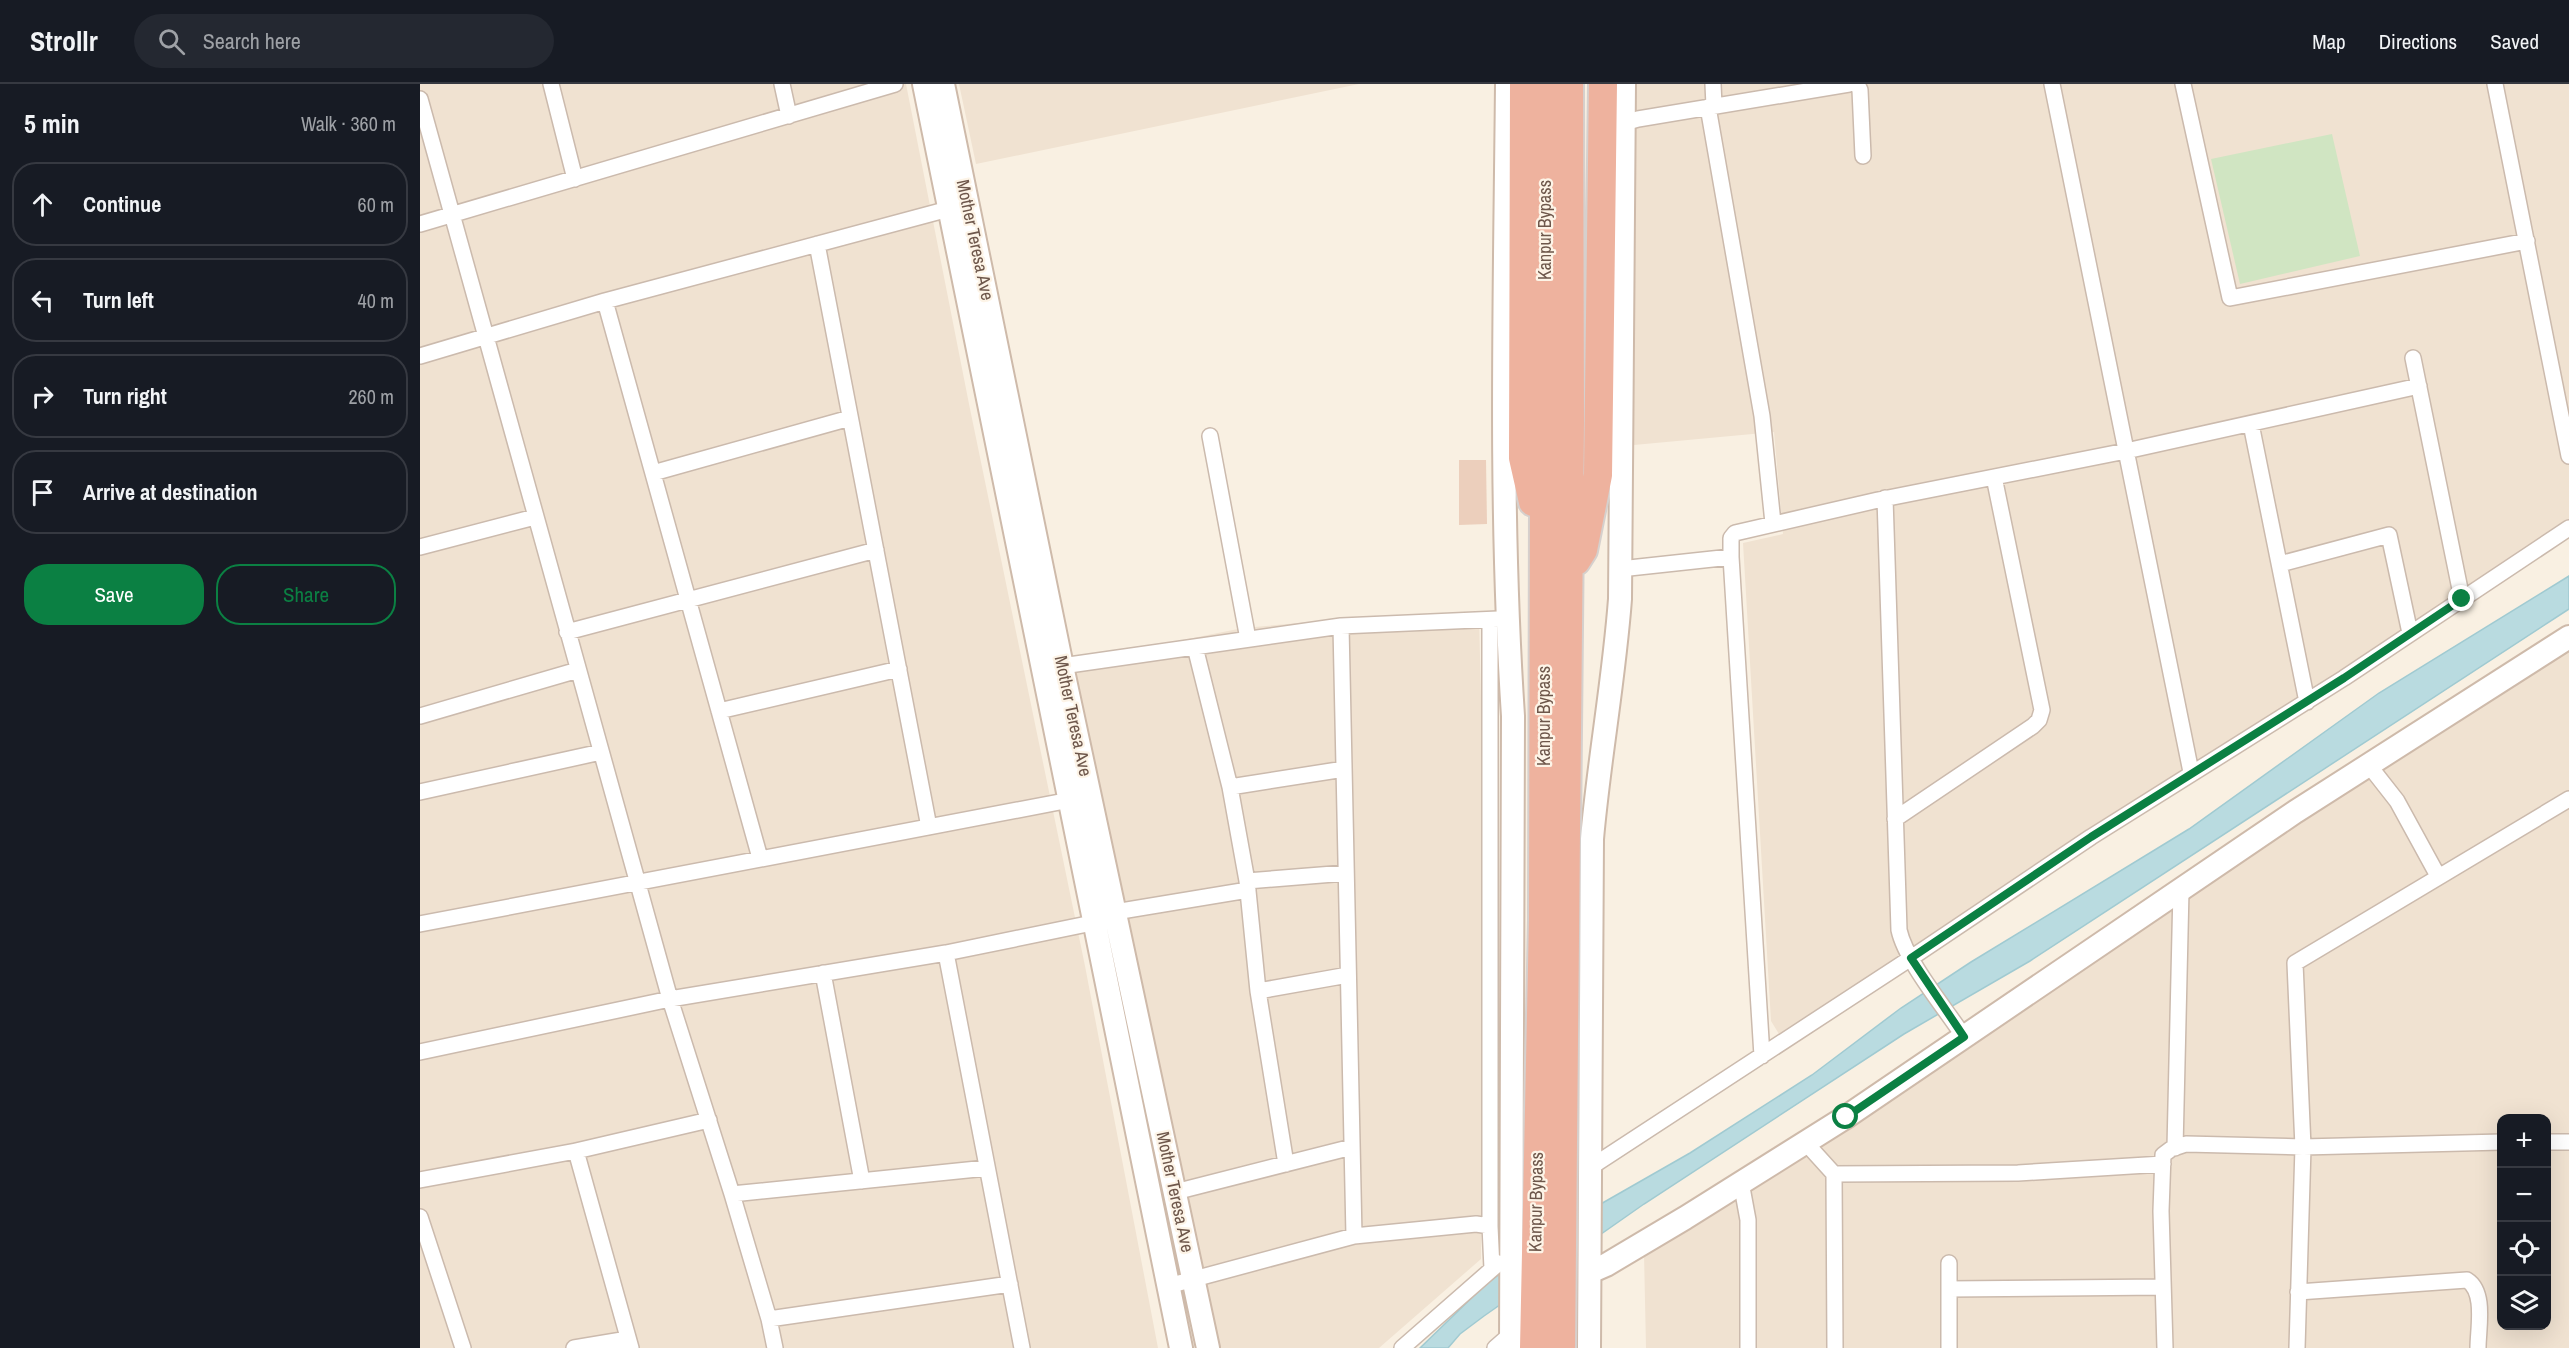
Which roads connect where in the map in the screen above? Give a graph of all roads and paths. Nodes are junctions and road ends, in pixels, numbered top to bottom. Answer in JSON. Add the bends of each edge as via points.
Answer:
{"nodes":[{"id":1,"x":551,"y":84,"type":"edge"},
{"id":2,"x":782,"y":84,"type":"edge"},
{"id":3,"x":895,"y":84,"type":"edge"},
{"id":4,"x":924,"y":84,"type":"edge"},
{"id":5,"x":943,"y":84,"type":"edge"},
{"id":6,"x":1506,"y":84,"type":"edge"},
{"id":7,"x":1524,"y":84,"type":"edge"},
{"id":8,"x":1545,"y":84,"type":"edge"},
{"id":9,"x":1569,"y":84,"type":"edge"},
{"id":10,"x":1603,"y":84,"type":"edge"},
{"id":11,"x":1624,"y":84,"type":"edge"},
{"id":12,"x":1713,"y":84,"type":"edge"},
{"id":13,"x":1850,"y":84,"type":"edge"},
{"id":14,"x":1857,"y":84,"type":"edge"},
{"id":15,"x":2052,"y":84,"type":"edge"},
{"id":16,"x":2183,"y":84,"type":"edge"},
{"id":17,"x":2495,"y":84,"type":"edge"},
{"id":18,"x":420,"y":99,"type":"edge"},
{"id":19,"x":1711,"y":107,"type":"junction"},
{"id":20,"x":789,"y":116,"type":"junction"},
{"id":21,"x":1624,"y":123,"type":"junction"},
{"id":22,"x":1863,"y":156,"type":"dead end"},
{"id":23,"x":575,"y":179,"type":"junction"},
{"id":24,"x":958,"y":206,"type":"junction"},
{"id":25,"x":451,"y":214,"type":"junction"},
{"id":26,"x":420,"y":224,"type":"edge"},
{"id":27,"x":2527,"y":241,"type":"junction"},
{"id":28,"x":817,"y":244,"type":"junction"},
{"id":29,"x":605,"y":301,"type":"junction"},
{"id":30,"x":487,"y":337,"type":"junction"},
{"id":31,"x":420,"y":356,"type":"edge"},
{"id":32,"x":2413,"y":358,"type":"dead end"},
{"id":33,"x":2419,"y":386,"type":"junction"},
{"id":34,"x":850,"y":418,"type":"junction"},
{"id":35,"x":2251,"y":424,"type":"junction"},
{"id":36,"x":1210,"y":436,"type":"dead end"},
{"id":37,"x":2126,"y":451,"type":"junction"},
{"id":38,"x":2569,"y":456,"type":"edge"},
{"id":39,"x":653,"y":473,"type":"junction"},
{"id":40,"x":1994,"y":477,"type":"junction"},
{"id":41,"x":1885,"y":498,"type":"junction"},
{"id":42,"x":535,"y":517,"type":"junction"},
{"id":43,"x":1773,"y":523,"type":"junction"},
{"id":44,"x":2569,"y":528,"type":"edge"},
{"id":45,"x":420,"y":547,"type":"edge"},
{"id":46,"x":1545,"y":548,"type":"junction"},
{"id":47,"x":876,"y":550,"type":"junction"},
{"id":48,"x":1731,"y":557,"type":"junction"},
{"id":49,"x":2280,"y":564,"type":"junction"},
{"id":50,"x":1620,"y":570,"type":"junction"},
{"id":51,"x":1568,"y":572,"type":"junction"},
{"id":52,"x":2462,"y":599,"type":"junction"},
{"id":53,"x":688,"y":600,"type":"junction"},
{"id":54,"x":1498,"y":619,"type":"junction"},
{"id":55,"x":1341,"y":626,"type":"junction"},
{"id":56,"x":567,"y":632,"type":"junction"},
{"id":57,"x":2410,"y":633,"type":"junction"},
{"id":58,"x":2569,"y":638,"type":"edge"},
{"id":59,"x":1248,"y":639,"type":"junction"},
{"id":60,"x":1196,"y":647,"type":"junction"},
{"id":61,"x":1053,"y":667,"type":"junction"},
{"id":62,"x":899,"y":669,"type":"junction"},
{"id":63,"x":578,"y":670,"type":"junction"},
{"id":64,"x":2307,"y":702,"type":"junction"},
{"id":65,"x":719,"y":711,"type":"junction"},
{"id":66,"x":420,"y":716,"type":"edge"},
{"id":67,"x":601,"y":752,"type":"junction"},
{"id":68,"x":2368,"y":764,"type":"junction"},
{"id":69,"x":1344,"y":769,"type":"junction"},
{"id":70,"x":2191,"y":772,"type":"junction"},
{"id":71,"x":1230,"y":787,"type":"junction"},
{"id":72,"x":420,"y":792,"type":"edge"},
{"id":73,"x":2569,"y":799,"type":"edge"},
{"id":74,"x":1070,"y":801,"type":"junction"},
{"id":75,"x":1895,"y":819,"type":"junction"},
{"id":76,"x":929,"y":827,"type":"junction"},
{"id":77,"x":760,"y":858,"type":"junction"},
{"id":78,"x":1346,"y":873,"type":"junction"},
{"id":79,"x":2438,"y":876,"type":"junction"},
{"id":80,"x":637,"y":881,"type":"junction"},
{"id":81,"x":1248,"y":885,"type":"junction"},
{"id":82,"x":2181,"y":890,"type":"junction"},
{"id":83,"x":1108,"y":918,"type":"junction"},
{"id":84,"x":420,"y":924,"type":"edge"},
{"id":85,"x":946,"y":952,"type":"junction"},
{"id":86,"x":1911,"y":958,"type":"junction"},
{"id":87,"x":823,"y":973,"type":"junction"},
{"id":88,"x":1348,"y":975,"type":"junction"},
{"id":89,"x":1258,"y":991,"type":"junction"},
{"id":90,"x":670,"y":999,"type":"junction"},
{"id":91,"x":1964,"y":1037,"type":"junction"},
{"id":92,"x":420,"y":1052,"type":"edge"},
{"id":93,"x":1762,"y":1056,"type":"junction"},
{"id":94,"x":709,"y":1120,"type":"junction"},
{"id":95,"x":1805,"y":1142,"type":"junction"},
{"id":96,"x":2497,"y":1142,"type":"edge"},
{"id":97,"x":2551,"y":1142,"type":"edge"},
{"id":98,"x":2569,"y":1142,"type":"edge"},
{"id":99,"x":1352,"y":1147,"type":"junction"},
{"id":100,"x":2303,"y":1147,"type":"junction"},
{"id":101,"x":2175,"y":1148,"type":"junction"},
{"id":102,"x":576,"y":1151,"type":"junction"},
{"id":103,"x":1286,"y":1164,"type":"junction"},
{"id":104,"x":2163,"y":1164,"type":"junction"},
{"id":105,"x":987,"y":1168,"type":"junction"},
{"id":106,"x":1588,"y":1169,"type":"junction"},
{"id":107,"x":1834,"y":1174,"type":"junction"},
{"id":108,"x":420,"y":1179,"type":"edge"},
{"id":109,"x":862,"y":1181,"type":"junction"},
{"id":110,"x":1742,"y":1182,"type":"junction"},
{"id":111,"x":1175,"y":1192,"type":"junction"},
{"id":112,"x":732,"y":1194,"type":"junction"},
{"id":113,"x":420,"y":1217,"type":"edge"},
{"id":114,"x":1490,"y":1226,"type":"junction"},
{"id":115,"x":1354,"y":1236,"type":"junction"},
{"id":116,"x":1504,"y":1262,"type":"junction"},
{"id":117,"x":1949,"y":1263,"type":"dead end"},
{"id":118,"x":1590,"y":1265,"type":"junction"},
{"id":119,"x":1193,"y":1279,"type":"junction"},
{"id":120,"x":1010,"y":1284,"type":"junction"},
{"id":121,"x":1168,"y":1286,"type":"junction"},
{"id":122,"x":2163,"y":1287,"type":"junction"},
{"id":123,"x":1948,"y":1289,"type":"junction"},
{"id":124,"x":2298,"y":1292,"type":"junction"},
{"id":125,"x":769,"y":1319,"type":"junction"},
{"id":126,"x":1512,"y":1338,"type":"edge"},
{"id":127,"x":629,"y":1344,"type":"edge"},
{"id":128,"x":463,"y":1348,"type":"edge"},
{"id":129,"x":574,"y":1348,"type":"edge"},
{"id":130,"x":775,"y":1348,"type":"edge"},
{"id":131,"x":1022,"y":1348,"type":"edge"},
{"id":132,"x":1181,"y":1348,"type":"edge"},
{"id":133,"x":1208,"y":1348,"type":"edge"},
{"id":134,"x":1402,"y":1348,"type":"edge"},
{"id":135,"x":1561,"y":1348,"type":"edge"},
{"id":136,"x":1589,"y":1348,"type":"edge"},
{"id":137,"x":1748,"y":1348,"type":"edge"},
{"id":138,"x":1835,"y":1348,"type":"edge"},
{"id":139,"x":1949,"y":1348,"type":"edge"},
{"id":140,"x":2165,"y":1348,"type":"edge"},
{"id":141,"x":2297,"y":1348,"type":"edge"},
{"id":142,"x":2478,"y":1348,"type":"edge"}],
"edges":[{"from":1,"to":23,"type":"street"},
{"from":2,"to":20,"type":"street"},
{"from":3,"to":20,"type":"street"},
{"from":4,"to":24,"type":"street"},
{"from":5,"to":24,"type":"street","name":"Mother Teresa Ave"},
{"from":6,"to":54,"type":"street"},
{"from":7,"to":46,"type":"highway","via":[[1523,458]]},
{"from":8,"to":46,"type":"highway","name":"Kanpur Bypass"},
{"from":9,"to":51,"type":"highway","name":"Kanpur Bypass"},
{"from":10,"to":51,"type":"highway","via":[[1598,474],[1583,550]]},
{"from":11,"to":21,"type":"street"},
{"from":12,"to":19,"type":"street"},
{"from":13,"to":19,"type":"street"},
{"from":14,"to":22,"type":"street"},
{"from":15,"to":37,"type":"street"},
{"from":16,"to":27,"type":"street","via":[[2230,298]]},
{"from":17,"to":27,"type":"street"},
{"from":18,"to":25,"type":"street"},
{"from":19,"to":21,"type":"street"},
{"from":19,"to":43,"type":"street","via":[[1762,416]]},
{"from":20,"to":23,"type":"street"},
{"from":21,"to":50,"type":"street"},
{"from":23,"to":25,"type":"street"},
{"from":24,"to":28,"type":"street"},
{"from":24,"to":61,"type":"street"},
{"from":25,"to":26,"type":"street"},
{"from":25,"to":30,"type":"street"},
{"from":27,"to":38,"type":"street"},
{"from":28,"to":29,"type":"street"},
{"from":28,"to":34,"type":"street"},
{"from":29,"to":30,"type":"street"},
{"from":29,"to":39,"type":"street"},
{"from":30,"to":31,"type":"street"},
{"from":30,"to":42,"type":"street"},
{"from":32,"to":33,"type":"street"},
{"from":33,"to":35,"type":"street"},
{"from":33,"to":52,"type":"street"},
{"from":34,"to":39,"type":"street"},
{"from":34,"to":47,"type":"street"},
{"from":35,"to":37,"type":"street"},
{"from":35,"to":49,"type":"street"},
{"from":36,"to":59,"type":"street"},
{"from":37,"to":40,"type":"street"},
{"from":37,"to":70,"type":"street"},
{"from":39,"to":53,"type":"street"},
{"from":40,"to":41,"type":"street"},
{"from":40,"to":75,"type":"street","via":[[2042,710],[2039,720],[2015,740]]},
{"from":41,"to":43,"type":"street"},
{"from":41,"to":75,"type":"street"},
{"from":42,"to":45,"type":"street"},
{"from":42,"to":56,"type":"street"},
{"from":43,"to":48,"type":"street","via":[[1736,533],[1731,538]]},
{"from":44,"to":52,"type":"street"},
{"from":46,"to":126,"type":"highway","name":"Kanpur Bypass","via":[[1543,920]]},
{"from":47,"to":53,"type":"street"},
{"from":47,"to":62,"type":"street"},
{"from":48,"to":50,"type":"street"},
{"from":48,"to":93,"type":"street"},
{"from":49,"to":57,"type":"street","via":[[2389,535]]},
{"from":49,"to":64,"type":"street"},
{"from":50,"to":106,"type":"street","via":[[1616,653],[1598,767],[1592,839]]},
{"from":51,"to":135,"type":"highway","name":"Kanpur Bypass"},
{"from":52,"to":57,"type":"street"},
{"from":53,"to":56,"type":"street"},
{"from":53,"to":65,"type":"street"},
{"from":54,"to":55,"type":"street"},
{"from":54,"to":114,"type":"street"},
{"from":54,"to":116,"type":"street","via":[[1513,716]]},
{"from":55,"to":59,"type":"street"},
{"from":55,"to":69,"type":"street"},
{"from":56,"to":63,"type":"street"},
{"from":57,"to":64,"type":"street"},
{"from":58,"to":68,"type":"street"},
{"from":59,"to":60,"type":"street"},
{"from":60,"to":61,"type":"street"},
{"from":60,"to":71,"type":"street"},
{"from":61,"to":74,"type":"street"},
{"from":61,"to":83,"type":"street","name":"Mother Teresa Ave"},
{"from":62,"to":65,"type":"street"},
{"from":62,"to":76,"type":"street"},
{"from":63,"to":66,"type":"street"},
{"from":63,"to":67,"type":"street"},
{"from":64,"to":70,"type":"street"},
{"from":65,"to":77,"type":"street"},
{"from":67,"to":72,"type":"street"},
{"from":67,"to":80,"type":"street"},
{"from":68,"to":79,"type":"street","via":[[2397,801]]},
{"from":68,"to":82,"type":"street"},
{"from":69,"to":71,"type":"street"},
{"from":69,"to":78,"type":"street"},
{"from":70,"to":86,"type":"street"},
{"from":71,"to":81,"type":"street"},
{"from":73,"to":79,"type":"street"},
{"from":74,"to":76,"type":"street"},
{"from":74,"to":83,"type":"street"},
{"from":75,"to":86,"type":"street","via":[[1899,930]]},
{"from":76,"to":77,"type":"street"},
{"from":77,"to":80,"type":"street"},
{"from":78,"to":81,"type":"street"},
{"from":78,"to":88,"type":"street"},
{"from":79,"to":100,"type":"street","via":[[2295,963]]},
{"from":80,"to":84,"type":"street"},
{"from":80,"to":90,"type":"street"},
{"from":81,"to":83,"type":"street"},
{"from":81,"to":89,"type":"street"},
{"from":82,"to":91,"type":"street"},
{"from":82,"to":101,"type":"street"},
{"from":83,"to":85,"type":"street"},
{"from":83,"to":111,"type":"street","name":"Mother Teresa Ave"},
{"from":83,"to":121,"type":"street"},
{"from":85,"to":87,"type":"street"},
{"from":85,"to":105,"type":"street"},
{"from":86,"to":91,"type":"street"},
{"from":86,"to":93,"type":"street"},
{"from":87,"to":90,"type":"street"},
{"from":87,"to":109,"type":"street"},
{"from":88,"to":89,"type":"street"},
{"from":88,"to":99,"type":"street"},
{"from":89,"to":103,"type":"street"},
{"from":90,"to":92,"type":"street"},
{"from":90,"to":94,"type":"street"},
{"from":91,"to":95,"type":"street"},
{"from":93,"to":106,"type":"street"},
{"from":94,"to":102,"type":"street"},
{"from":94,"to":112,"type":"street"},
{"from":95,"to":107,"type":"street"},
{"from":95,"to":110,"type":"street"},
{"from":96,"to":100,"type":"street"},
{"from":97,"to":98,"type":"street"},
{"from":99,"to":103,"type":"street"},
{"from":99,"to":115,"type":"street"},
{"from":100,"to":101,"type":"street","via":[[2186,1144]]},
{"from":100,"to":124,"type":"street"},
{"from":101,"to":104,"type":"street","via":[[2163,1155]]},
{"from":102,"to":108,"type":"street"},
{"from":102,"to":127,"type":"street"},
{"from":103,"to":111,"type":"street"},
{"from":104,"to":107,"type":"street","via":[[2018,1173]]},
{"from":104,"to":122,"type":"street"},
{"from":105,"to":109,"type":"street"},
{"from":105,"to":120,"type":"street"},
{"from":106,"to":118,"type":"street"},
{"from":107,"to":138,"type":"street"},
{"from":109,"to":112,"type":"street"},
{"from":110,"to":118,"type":"street","via":[[1606,1265]]},
{"from":110,"to":137,"type":"street","via":[[1748,1220]]},
{"from":111,"to":119,"type":"street","name":"Mother Teresa Ave"},
{"from":112,"to":125,"type":"street"},
{"from":113,"to":128,"type":"street"},
{"from":114,"to":115,"type":"street","via":[[1476,1224]]},
{"from":114,"to":116,"type":"street"},
{"from":115,"to":119,"type":"street"},
{"from":116,"to":126,"type":"street"},
{"from":116,"to":134,"type":"street"},
{"from":117,"to":123,"type":"street"},
{"from":118,"to":136,"type":"street"},
{"from":119,"to":121,"type":"street"},
{"from":119,"to":133,"type":"street","name":"Mother Teresa Ave"},
{"from":120,"to":125,"type":"street"},
{"from":120,"to":131,"type":"street"},
{"from":121,"to":132,"type":"street"},
{"from":122,"to":123,"type":"street"},
{"from":122,"to":140,"type":"street"},
{"from":123,"to":139,"type":"street"},
{"from":124,"to":141,"type":"street"},
{"from":124,"to":142,"type":"street","via":[[2467,1280],[2475,1285],[2478,1294]]},
{"from":125,"to":130,"type":"street"},
{"from":127,"to":129,"type":"street"}]}
